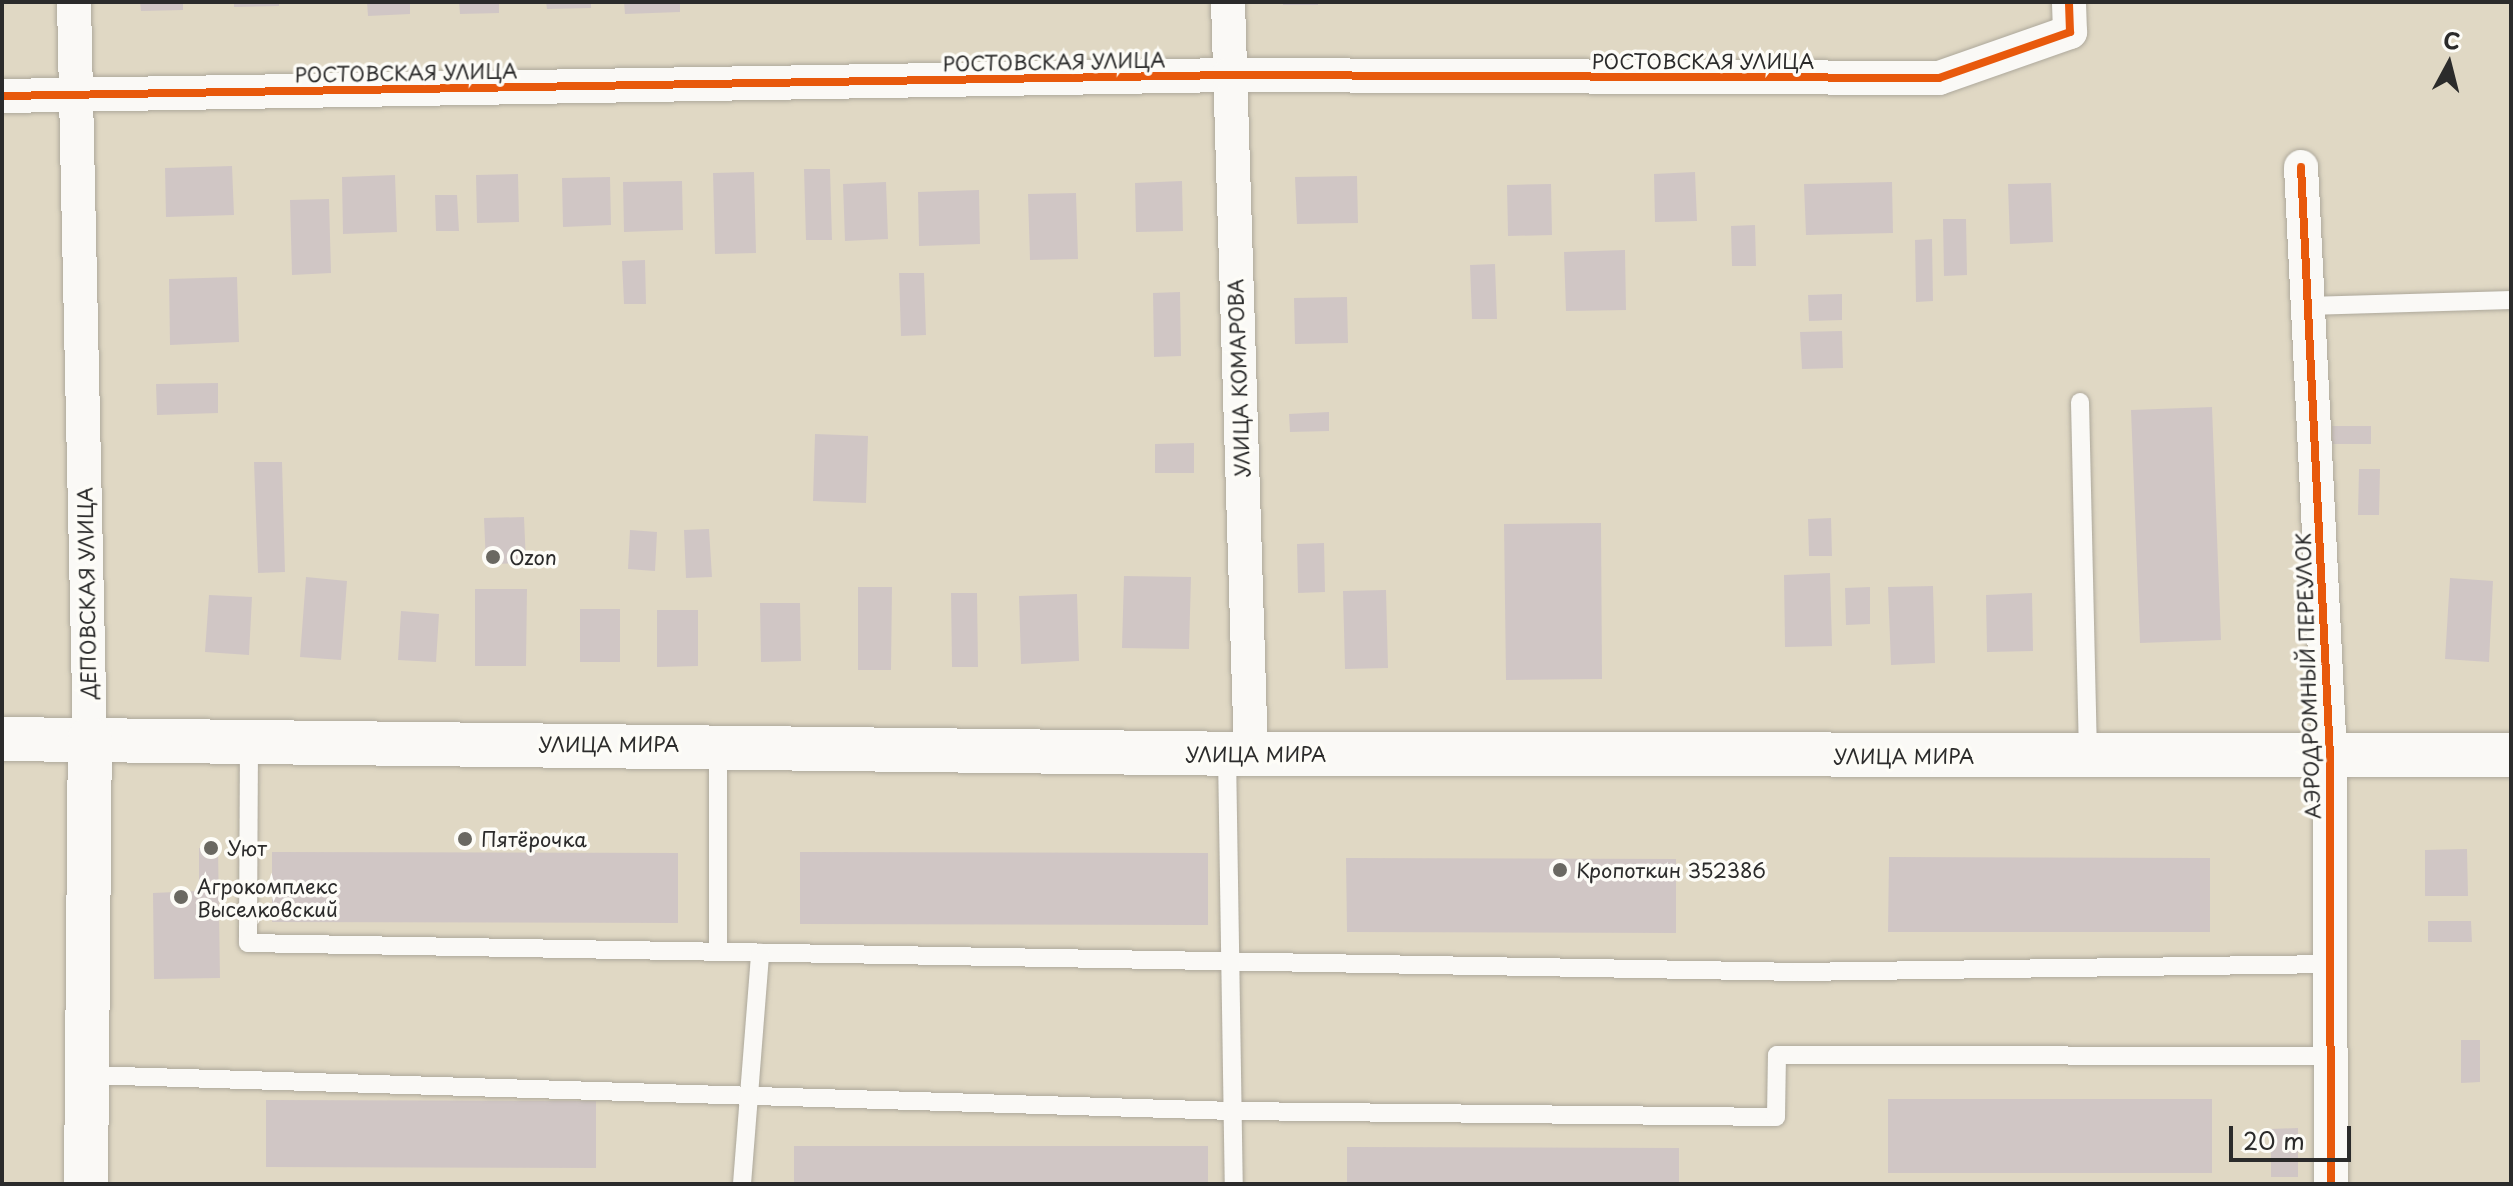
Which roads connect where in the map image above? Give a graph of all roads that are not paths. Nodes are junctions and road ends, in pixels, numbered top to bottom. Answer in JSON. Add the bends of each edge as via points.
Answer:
{"nodes":[{"id":1,"x":74,"y":2,"type":"edge"},
{"id":2,"x":1228,"y":2,"type":"edge"},
{"id":3,"x":2069,"y":2,"type":"edge"},
{"id":4,"x":1229,"y":75,"type":"junction"},
{"id":5,"x":77,"y":95,"type":"junction"},
{"id":6,"x":2,"y":96,"type":"edge"},
{"id":7,"x":2301,"y":167,"type":"dead end"},
{"id":8,"x":2511,"y":300,"type":"edge"},
{"id":9,"x":2308,"y":306,"type":"junction"},
{"id":10,"x":2080,"y":402,"type":"dead end"},
{"id":11,"x":2,"y":739,"type":"edge"},
{"id":12,"x":90,"y":739,"type":"junction"},
{"id":13,"x":249,"y":742,"type":"junction"},
{"id":14,"x":718,"y":745,"type":"junction"},
{"id":15,"x":1239,"y":754,"type":"junction"},
{"id":16,"x":2511,"y":755,"type":"edge"},
{"id":17,"x":2088,"y":756,"type":"junction"},
{"id":18,"x":2330,"y":756,"type":"junction"},
{"id":19,"x":718,"y":950,"type":"junction"},
{"id":20,"x":760,"y":953,"type":"junction"},
{"id":21,"x":1230,"y":962,"type":"junction"},
{"id":22,"x":2332,"y":964,"type":"junction"},
{"id":23,"x":2331,"y":1056,"type":"junction"},
{"id":24,"x":87,"y":1075,"type":"junction"},
{"id":25,"x":744,"y":1092,"type":"junction"},
{"id":26,"x":1233,"y":1111,"type":"junction"},
{"id":27,"x":86,"y":1184,"type":"edge"},
{"id":28,"x":742,"y":1184,"type":"edge"},
{"id":29,"x":1234,"y":1184,"type":"edge"},
{"id":30,"x":2331,"y":1184,"type":"edge"}],
"edges":[{"from":1,"to":5,"type":"street","name":"ДЕПОВСКАЯ УЛИЦА"},
{"from":2,"to":4,"type":"street","name":"УЛИЦА КОМАРОВА"},
{"from":3,"to":4,"type":"street","name":"РОСТОВСКАЯ УЛИЦА","via":[[2070,32],[1939,78]]},
{"from":4,"to":5,"type":"street","name":"РОСТОВСКАЯ УЛИЦА"},
{"from":4,"to":15,"type":"street","name":"УЛИЦА КОМАРОВА"},
{"from":5,"to":6,"type":"street","name":"РОСТОВСКАЯ УЛИЦА"},
{"from":5,"to":12,"type":"street","name":"ДЕПОВСКАЯ УЛИЦА"},
{"from":7,"to":9,"type":"street","name":"АЭРОДРОМНЫЙ ПЕРЕУЛОК"},
{"from":8,"to":9,"type":"lane"},
{"from":9,"to":18,"type":"street","name":"АЭРОДРОМНЫЙ ПЕРЕУЛОК"},
{"from":10,"to":17,"type":"lane"},
{"from":11,"to":12,"type":"main road","name":"УЛИЦА МИРА"},
{"from":12,"to":13,"type":"main road","name":"УЛИЦА МИРА"},
{"from":12,"to":24,"type":"main road","name":"ДЕПОВСКАЯ УЛИЦА"},
{"from":13,"to":14,"type":"main road","name":"УЛИЦА МИРА"},
{"from":13,"to":19,"type":"lane","via":[[248,943]]},
{"from":14,"to":15,"type":"main road","name":"УЛИЦА МИРА"},
{"from":14,"to":19,"type":"lane"},
{"from":15,"to":17,"type":"main road","name":"УЛИЦА МИРА"},
{"from":15,"to":21,"type":"lane"},
{"from":16,"to":18,"type":"main road","name":"УЛИЦА МИРА"},
{"from":17,"to":18,"type":"main road","name":"УЛИЦА МИРА"},
{"from":18,"to":22,"type":"street","name":"АЭРОДРОМНЫЙ ПЕРЕУЛОК"},
{"from":19,"to":20,"type":"lane"},
{"from":20,"to":21,"type":"lane"},
{"from":20,"to":25,"type":"lane"},
{"from":21,"to":22,"type":"lane","via":[[1798,972]]},
{"from":21,"to":26,"type":"lane"},
{"from":22,"to":23,"type":"street","name":"АЭРОДРОМНЫЙ ПЕРЕУЛОК"},
{"from":23,"to":26,"type":"lane","via":[[1777,1055],[1776,1117]]},
{"from":23,"to":30,"type":"street","name":"АЭРОДРОМНЫЙ ПЕРЕУЛОК"},
{"from":24,"to":25,"type":"lane"},
{"from":24,"to":27,"type":"main road","name":"ДЕПОВСКАЯ УЛИЦА"},
{"from":25,"to":26,"type":"lane"},
{"from":25,"to":28,"type":"lane"},
{"from":26,"to":29,"type":"lane"}]}
